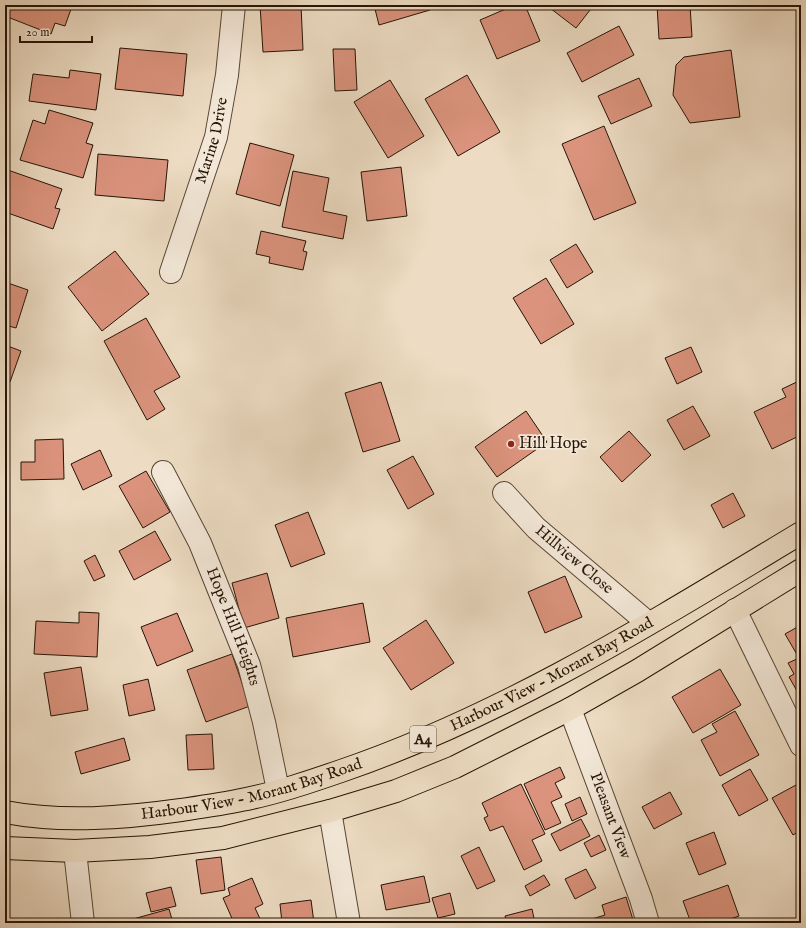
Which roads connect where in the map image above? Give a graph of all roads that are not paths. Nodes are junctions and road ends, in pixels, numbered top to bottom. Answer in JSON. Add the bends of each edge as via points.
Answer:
{"nodes":[{"id":1,"x":234,"y":5,"type":"edge"},
{"id":2,"x":171,"y":272,"type":"dead end"},
{"id":3,"x":163,"y":472,"type":"dead end"},
{"id":4,"x":504,"y":493,"type":"dead end"},
{"id":5,"x":801,"y":533,"type":"edge"},
{"id":6,"x":801,"y":570,"type":"edge"},
{"id":7,"x":735,"y":610,"type":"junction"},
{"id":8,"x":648,"y":623,"type":"junction"},
{"id":9,"x":570,"y":709,"type":"junction"},
{"id":10,"x":801,"y":745,"type":"edge"},
{"id":11,"x":278,"y":790,"type":"junction"},
{"id":12,"x":5,"y":812,"type":"edge"},
{"id":13,"x":330,"y":812,"type":"junction"},
{"id":14,"x":5,"y":848,"type":"edge"},
{"id":15,"x":75,"y":851,"type":"junction"},
{"id":16,"x":83,"y":923,"type":"edge"},
{"id":17,"x":349,"y":923,"type":"edge"},
{"id":18,"x":648,"y":923,"type":"edge"}],
"edges":[{"from":1,"to":2,"type":"street","name":"Marine Drive","via":[[227,75],[216,137]]},
{"from":3,"to":11,"type":"street","name":"Hope Hill Heights","via":[[200,543],[249,665]]},
{"from":4,"to":8,"type":"street","name":"Hillview Close","via":[[536,528]]},
{"from":5,"to":8,"type":"highway","name":"Harbour View - Morant Bay Road","number":"A4"},
{"from":6,"to":7,"type":"highway","name":"Harbour View - Morant Bay Road","number":"A4"},
{"from":7,"to":9,"type":"highway","name":"Harbour View - Morant Bay Road","number":"A4"},
{"from":7,"to":10,"type":"street"},
{"from":8,"to":11,"type":"highway","name":"Harbour View - Morant Bay Road","number":"A4","via":[[591,657],[435,734],[379,758]]},
{"from":9,"to":13,"type":"highway","name":"Harbour View - Morant Bay Road","number":"A4","via":[[455,767],[396,791]]},
{"from":9,"to":18,"type":"street","name":"Pleasant View"},
{"from":11,"to":12,"type":"highway","name":"Harbour View - Morant Bay Road","number":"A4","via":[[242,800],[136,816],[66,818]]},
{"from":13,"to":15,"type":"highway","name":"Harbour View - Morant Bay Road","number":"A4","via":[[223,838],[150,848]]},
{"from":13,"to":17,"type":"street"},
{"from":14,"to":15,"type":"highway","name":"Harbour View - Morant Bay Road","number":"A4"},
{"from":15,"to":16,"type":"street"}]}
